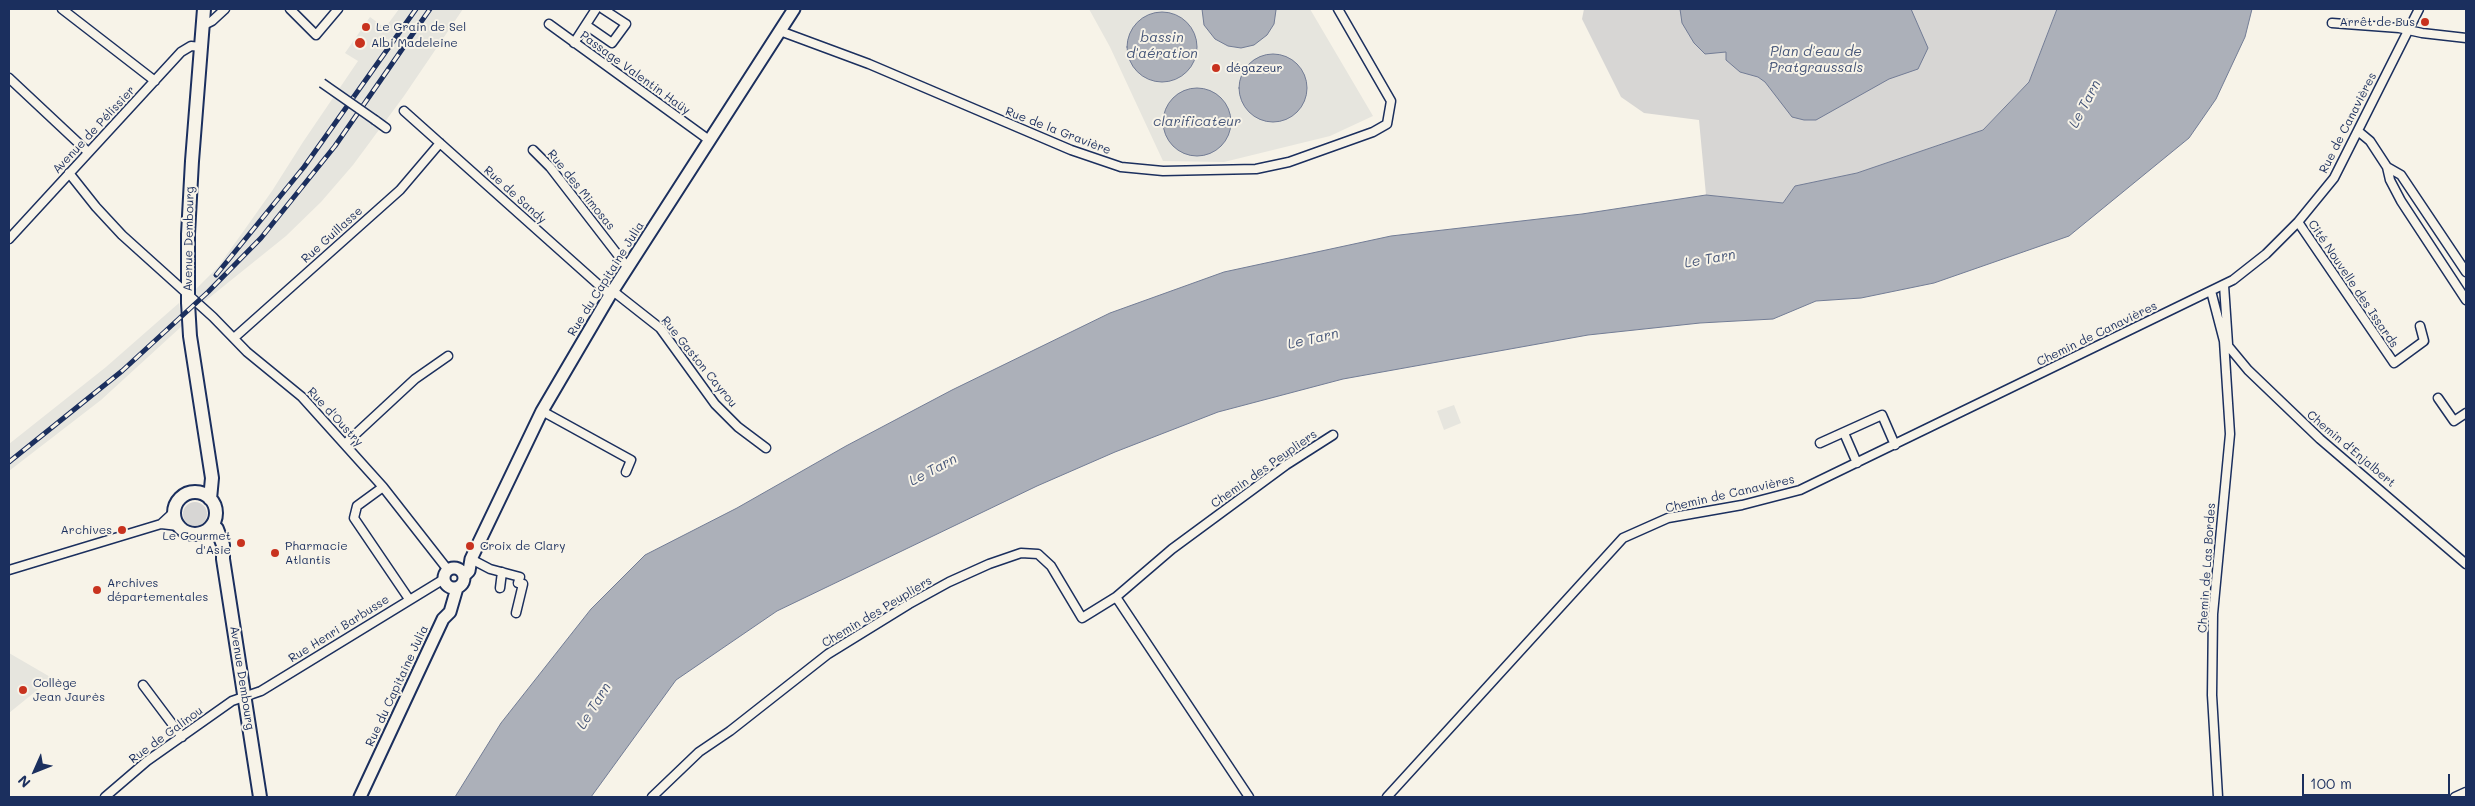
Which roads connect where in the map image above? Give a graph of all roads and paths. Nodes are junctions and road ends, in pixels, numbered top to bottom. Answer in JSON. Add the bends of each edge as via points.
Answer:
{"nodes":[{"id":1,"x":62,"y":9,"type":"edge"},
{"id":2,"x":204,"y":9,"type":"edge"},
{"id":3,"x":224,"y":9,"type":"edge"},
{"id":4,"x":290,"y":9,"type":"edge"},
{"id":5,"x":338,"y":9,"type":"edge"},
{"id":6,"x":596,"y":9,"type":"edge"},
{"id":7,"x":603,"y":9,"type":"edge"},
{"id":8,"x":794,"y":9,"type":"edge"},
{"id":9,"x":1338,"y":9,"type":"edge"},
{"id":10,"x":2419,"y":9,"type":"edge"},
{"id":11,"x":2332,"y":23,"type":"dead end"},
{"id":12,"x":549,"y":24,"type":"dead end"},
{"id":13,"x":586,"y":24,"type":"junction"},
{"id":14,"x":202,"y":26,"type":"junction"},
{"id":15,"x":2409,"y":30,"type":"junction"},
{"id":16,"x":780,"y":31,"type":"junction"},
{"id":17,"x":2466,"y":38,"type":"edge"},
{"id":18,"x":574,"y":42,"type":"junction"},
{"id":19,"x":201,"y":47,"type":"junction"},
{"id":20,"x":9,"y":78,"type":"edge"},
{"id":21,"x":155,"y":81,"type":"junction"},
{"id":22,"x":322,"y":83,"type":"dead end"},
{"id":23,"x":404,"y":111,"type":"dead end"},
{"id":24,"x":386,"y":128,"type":"dead end"},
{"id":25,"x":2358,"y":131,"type":"junction"},
{"id":26,"x":709,"y":140,"type":"junction"},
{"id":27,"x":440,"y":143,"type":"junction"},
{"id":28,"x":533,"y":150,"type":"dead end"},
{"id":29,"x":88,"y":152,"type":"junction"},
{"id":30,"x":2387,"y":167,"type":"junction"},
{"id":31,"x":69,"y":173,"type":"junction"},
{"id":32,"x":2412,"y":192,"type":"junction"},
{"id":33,"x":2401,"y":201,"type":"junction"},
{"id":34,"x":2298,"y":222,"type":"junction"},
{"id":35,"x":9,"y":239,"type":"edge"},
{"id":36,"x":628,"y":268,"type":"junction"},
{"id":37,"x":2466,"y":272,"type":"edge"},
{"id":38,"x":2224,"y":285,"type":"junction"},
{"id":39,"x":2211,"y":291,"type":"junction"},
{"id":40,"x":611,"y":293,"type":"junction"},
{"id":41,"x":188,"y":296,"type":"junction"},
{"id":42,"x":2465,"y":299,"type":"edge"},
{"id":43,"x":2420,"y":326,"type":"dead end"},
{"id":44,"x":234,"y":338,"type":"junction"},
{"id":45,"x":2226,"y":343,"type":"junction"},
{"id":46,"x":448,"y":356,"type":"dead end"},
{"id":47,"x":2438,"y":398,"type":"dead end"},
{"id":48,"x":542,"y":411,"type":"junction"},
{"id":49,"x":2466,"y":412,"type":"edge"},
{"id":50,"x":1844,"y":433,"type":"junction"},
{"id":51,"x":1333,"y":436,"type":"dead end"},
{"id":52,"x":346,"y":443,"type":"junction"},
{"id":53,"x":1820,"y":443,"type":"dead end"},
{"id":54,"x":1895,"y":445,"type":"junction"},
{"id":55,"x":766,"y":448,"type":"dead end"},
{"id":56,"x":1857,"y":463,"type":"junction"},
{"id":57,"x":209,"y":468,"type":"junction"},
{"id":58,"x":626,"y":472,"type":"dead end"},
{"id":59,"x":383,"y":488,"type":"junction"},
{"id":60,"x":195,"y":492,"type":"junction"},
{"id":61,"x":210,"y":499,"type":"junction"},
{"id":62,"x":174,"y":512,"type":"junction"},
{"id":63,"x":161,"y":524,"type":"junction"},
{"id":64,"x":212,"y":524,"type":"junction"},
{"id":65,"x":178,"y":526,"type":"junction"},
{"id":66,"x":201,"y":533,"type":"junction"},
{"id":67,"x":223,"y":559,"type":"junction"},
{"id":68,"x":471,"y":559,"type":"junction"},
{"id":69,"x":2466,"y":564,"type":"edge"},
{"id":70,"x":9,"y":570,"type":"edge"},
{"id":71,"x":502,"y":572,"type":"junction"},
{"id":72,"x":454,"y":578,"type":"junction"},
{"id":73,"x":500,"y":588,"type":"dead end"},
{"id":74,"x":1116,"y":597,"type":"junction"},
{"id":75,"x":409,"y":599,"type":"junction"},
{"id":76,"x":516,"y":613,"type":"dead end"},
{"id":77,"x":144,"y":685,"type":"dead end"},
{"id":78,"x":244,"y":695,"type":"junction"},
{"id":79,"x":182,"y":736,"type":"junction"},
{"id":80,"x":2466,"y":792,"type":"edge"},
{"id":81,"x":105,"y":797,"type":"edge"},
{"id":82,"x":260,"y":797,"type":"edge"},
{"id":83,"x":360,"y":797,"type":"edge"},
{"id":84,"x":652,"y":797,"type":"edge"},
{"id":85,"x":1249,"y":797,"type":"edge"},
{"id":86,"x":1387,"y":797,"type":"edge"},
{"id":87,"x":2218,"y":797,"type":"edge"},
{"id":88,"x":2455,"y":797,"type":"edge"}],
"edges":[{"from":1,"to":21,"type":"street"},
{"from":2,"to":14,"type":"main road","name":"Avenue Dembourg"},
{"from":3,"to":14,"type":"street"},
{"from":4,"to":5,"type":"street","via":[[316,34]]},
{"from":6,"to":13,"type":"street"},
{"from":7,"to":13,"type":"street","via":[[626,24],[612,43]]},
{"from":8,"to":16,"type":"street","name":"Rue du Capitaine Julia"},
{"from":9,"to":16,"type":"street","name":"Rue de la Gravière","via":[[1391,101],[1388,124],[1289,162],[1256,169],[1163,171],[1122,167],[1071,150],[869,64]]},
{"from":10,"to":15,"type":"street","name":"Rue de Canavières"},
{"from":11,"to":15,"type":"street"},
{"from":12,"to":18,"type":"street","name":"Passage Valentin Haüy"},
{"from":13,"to":18,"type":"street"},
{"from":14,"to":19,"type":"main road","name":"Avenue Dembourg"},
{"from":15,"to":17,"type":"street"},
{"from":15,"to":25,"type":"street","name":"Rue de Canavières"},
{"from":16,"to":26,"type":"street","name":"Rue du Capitaine Julia"},
{"from":18,"to":26,"type":"street","name":"Passage Valentin Haüy"},
{"from":19,"to":21,"type":"street","name":"Avenue de Pélissier","via":[[191,46],[181,52]]},
{"from":19,"to":41,"type":"main road","name":"Avenue Dembourg","via":[[192,161]]},
{"from":20,"to":29,"type":"street"},
{"from":21,"to":29,"type":"street","name":"Avenue de Pélissier"},
{"from":22,"to":24,"type":"street","bridge":true},
{"from":23,"to":27,"type":"street","name":"Rue de Sandy"},
{"from":25,"to":30,"type":"street","via":[[2370,140]]},
{"from":25,"to":34,"type":"street","name":"Rue de Canavières","via":[[2334,178]]},
{"from":26,"to":36,"type":"street","name":"Rue du Capitaine Julia"},
{"from":27,"to":40,"type":"street","name":"Rue de Sandy"},
{"from":27,"to":44,"type":"street","name":"Rue Guillasse","via":[[400,190]]},
{"from":28,"to":36,"type":"street","name":"Rue des Mimosas","via":[[556,174]]},
{"from":29,"to":31,"type":"street","name":"Avenue de Pélissier"},
{"from":30,"to":32,"type":"street","via":[[2401,175]]},
{"from":30,"to":33,"type":"street"},
{"from":31,"to":35,"type":"street","name":"Avenue de Pélissier"},
{"from":31,"to":41,"type":"street","name":"Rue d'Oustry","via":[[122,235]]},
{"from":32,"to":33,"type":"street"},
{"from":32,"to":37,"type":"street"},
{"from":33,"to":42,"type":"street"},
{"from":34,"to":38,"type":"street","name":"Rue de Canavières","via":[[2266,254]]},
{"from":34,"to":43,"type":"street","name":"Cité Nouvelle des Issards","via":[[2394,363],[2424,341]]},
{"from":36,"to":40,"type":"street","name":"Rue du Capitaine Julia"},
{"from":38,"to":39,"type":"street","name":"Rue de Canavières"},
{"from":38,"to":45,"type":"street"},
{"from":39,"to":45,"type":"street","name":"Chemin d'Enjalbert"},
{"from":39,"to":54,"type":"street","name":"Chemin de Canavières"},
{"from":40,"to":48,"type":"street","name":"Rue du Capitaine Julia"},
{"from":40,"to":55,"type":"street","name":"Rue Gaston Cayrou","via":[[660,328],[715,404]]},
{"from":41,"to":44,"type":"street","name":"Rue d'Oustry"},
{"from":41,"to":57,"type":"main road","name":"Avenue Dembourg","via":[[190,336]]},
{"from":44,"to":52,"type":"street","name":"Rue d'Oustry","via":[[302,397]]},
{"from":45,"to":69,"type":"street","name":"Chemin d'Enjalbert","via":[[2286,409]]},
{"from":45,"to":87,"type":"street","name":"Chemin de Las Bordes","via":[[2230,434],[2212,614],[2212,695]]},
{"from":46,"to":52,"type":"street","via":[[415,379]]},
{"from":47,"to":49,"type":"street","via":[[2454,421]]},
{"from":48,"to":58,"type":"street","via":[[632,460]]},
{"from":48,"to":68,"type":"street","name":"Rue du Capitaine Julia"},
{"from":50,"to":53,"type":"street"},
{"from":50,"to":54,"type":"street","via":[[1882,415]]},
{"from":50,"to":56,"type":"street"},
{"from":51,"to":74,"type":"street","name":"Chemin des Peupliers","via":[[1286,465],[1172,549]]},
{"from":52,"to":59,"type":"street","name":"Rue d'Oustry"},
{"from":54,"to":56,"type":"street","name":"Chemin de Canavières"},
{"from":56,"to":86,"type":"street","name":"Chemin de Canavières","via":[[1800,490],[1742,505],[1668,518],[1623,538]]},
{"from":57,"to":60,"type":"main road","via":[[205,482]]},
{"from":57,"to":61,"type":"main road","name":"Avenue Dembourg","via":[[212,478]]},
{"from":59,"to":72,"type":"street","name":"Rue d'Oustry"},
{"from":59,"to":75,"type":"street","via":[[358,506],[354,518]]},
{"from":60,"to":61,"type":"main road"},
{"from":60,"to":62,"type":"main road","via":[[181,498]]},
{"from":61,"to":64,"type":"main road","via":[[216,516]]},
{"from":62,"to":63,"type":"street"},
{"from":62,"to":65,"type":"main road"},
{"from":63,"to":65,"type":"street"},
{"from":63,"to":70,"type":"street"},
{"from":64,"to":66,"type":"main road"},
{"from":64,"to":67,"type":"main road","name":"Avenue Dembourg","via":[[223,545]]},
{"from":65,"to":66,"type":"main road","via":[[186,532]]},
{"from":66,"to":67,"type":"main road","name":"Avenue Dembourg","via":[[214,542]]},
{"from":67,"to":78,"type":"main road","name":"Avenue Dembourg"},
{"from":68,"to":71,"type":"street"},
{"from":68,"to":72,"type":"street","name":"Rue du Capitaine Julia","via":[[469,571]]},
{"from":71,"to":73,"type":"street"},
{"from":71,"to":76,"type":"street","via":[[520,577],[518,583],[522,584]]},
{"from":72,"to":75,"type":"street","name":"Rue Henri Barbusse"},
{"from":72,"to":83,"type":"street","name":"Rue du Capitaine Julia","via":[[450,612],[443,619]]},
{"from":74,"to":84,"type":"street","name":"Chemin des Peupliers","via":[[1082,618],[1050,566],[1038,554],[1021,552],[973,571],[909,604],[828,654],[694,756]]},
{"from":74,"to":85,"type":"street"},
{"from":75,"to":78,"type":"street","name":"Rue Henri Barbusse","via":[[261,691]]},
{"from":77,"to":79,"type":"street"},
{"from":78,"to":79,"type":"street","name":"Rue de Galinou"},
{"from":78,"to":82,"type":"main road","name":"Avenue Dembourg"},
{"from":79,"to":81,"type":"street","name":"Rue de Galinou"},
{"from":80,"to":88,"type":"street"}]}
